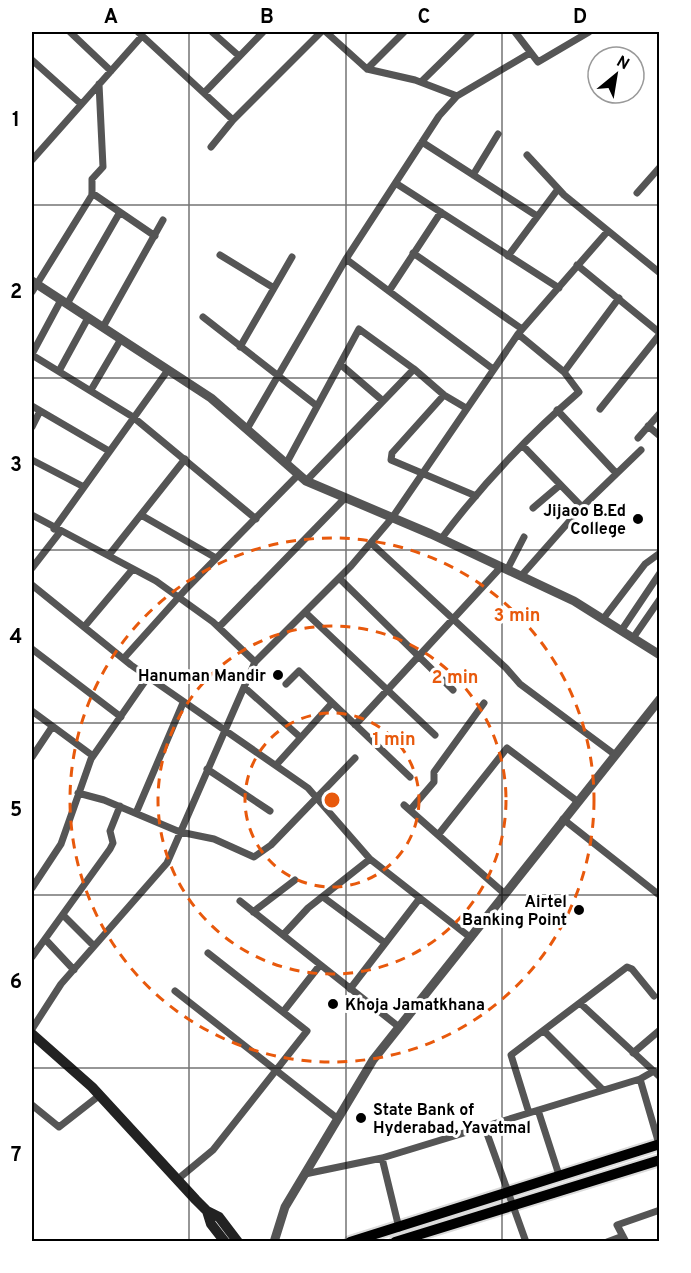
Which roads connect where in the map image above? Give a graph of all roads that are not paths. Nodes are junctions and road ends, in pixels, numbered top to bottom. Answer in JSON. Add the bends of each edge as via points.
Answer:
{"nodes":[{"id":1,"x":70,"y":32,"type":"edge"},
{"id":2,"x":212,"y":32,"type":"edge"},
{"id":3,"x":263,"y":32,"type":"edge"},
{"id":4,"x":321,"y":32,"type":"edge"},
{"id":5,"x":326,"y":32,"type":"edge"},
{"id":6,"x":404,"y":32,"type":"edge"},
{"id":7,"x":472,"y":32,"type":"edge"},
{"id":8,"x":515,"y":32,"type":"edge"},
{"id":9,"x":589,"y":32,"type":"edge"},
{"id":10,"x":140,"y":34,"type":"edge"},
{"id":11,"x":530,"y":53,"type":"junction"},
{"id":12,"x":238,"y":56,"type":"junction"},
{"id":13,"x":32,"y":60,"type":"edge"},
{"id":14,"x":368,"y":69,"type":"junction"},
{"id":15,"x":111,"y":71,"type":"junction"},
{"id":16,"x":421,"y":82,"type":"junction"},
{"id":17,"x":99,"y":84,"type":"junction"},
{"id":18,"x":204,"y":93,"type":"junction"},
{"id":19,"x":457,"y":96,"type":"junction"},
{"id":20,"x":81,"y":104,"type":"junction"},
{"id":21,"x":233,"y":120,"type":"junction"},
{"id":22,"x":498,"y":134,"type":"dead end"},
{"id":23,"x":422,"y":142,"type":"junction"},
{"id":24,"x":211,"y":147,"type":"dead end"},
{"id":25,"x":527,"y":155,"type":"dead end"},
{"id":26,"x":32,"y":160,"type":"edge"},
{"id":27,"x":660,"y":167,"type":"edge"},
{"id":28,"x":473,"y":175,"type":"junction"},
{"id":29,"x":397,"y":184,"type":"junction"},
{"id":30,"x":558,"y":189,"type":"junction"},
{"id":31,"x":92,"y":193,"type":"junction"},
{"id":32,"x":637,"y":194,"type":"dead end"},
{"id":33,"x":120,"y":212,"type":"junction"},
{"id":34,"x":441,"y":212,"type":"junction"},
{"id":35,"x":537,"y":216,"type":"junction"},
{"id":36,"x":163,"y":220,"type":"dead end"},
{"id":37,"x":607,"y":232,"type":"junction"},
{"id":38,"x":155,"y":236,"type":"junction"},
{"id":39,"x":413,"y":253,"type":"junction"},
{"id":40,"x":220,"y":255,"type":"dead end"},
{"id":41,"x":508,"y":256,"type":"junction"},
{"id":42,"x":292,"y":257,"type":"dead end"},
{"id":43,"x":346,"y":259,"type":"junction"},
{"id":44,"x":577,"y":265,"type":"junction"},
{"id":45,"x":660,"y":273,"type":"edge"},
{"id":46,"x":33,"y":286,"type":"edge"},
{"id":47,"x":274,"y":288,"type":"junction"},
{"id":48,"x":558,"y":288,"type":"junction"},
{"id":49,"x":389,"y":291,"type":"junction"},
{"id":50,"x":619,"y":298,"type":"junction"},
{"id":51,"x":64,"y":302,"type":"junction"},
{"id":52,"x":202,"y":317,"type":"dead end"},
{"id":53,"x":88,"y":318,"type":"junction"},
{"id":54,"x":103,"y":327,"type":"junction"},
{"id":55,"x":520,"y":332,"type":"junction"},
{"id":56,"x":660,"y":334,"type":"edge"},
{"id":57,"x":121,"y":339,"type":"junction"},
{"id":58,"x":240,"y":347,"type":"junction"},
{"id":59,"x":32,"y":355,"type":"edge"},
{"id":60,"x":340,"y":364,"type":"junction"},
{"id":61,"x":414,"y":369,"type":"junction"},
{"id":62,"x":493,"y":369,"type":"junction"},
{"id":63,"x":168,"y":370,"type":"junction"},
{"id":64,"x":59,"y":371,"type":"junction"},
{"id":65,"x":564,"y":372,"type":"junction"},
{"id":66,"x":279,"y":378,"type":"junction"},
{"id":67,"x":92,"y":390,"type":"junction"},
{"id":68,"x":444,"y":395,"type":"junction"},
{"id":69,"x":383,"y":401,"type":"junction"},
{"id":70,"x":32,"y":406,"type":"edge"},
{"id":71,"x":317,"y":406,"type":"junction"},
{"id":72,"x":466,"y":408,"type":"junction"},
{"id":73,"x":600,"y":409,"type":"dead end"},
{"id":74,"x":557,"y":410,"type":"junction"},
{"id":75,"x":40,"y":411,"type":"junction"},
{"id":76,"x":660,"y":413,"type":"edge"},
{"id":77,"x":133,"y":417,"type":"junction"},
{"id":78,"x":648,"y":426,"type":"junction"},
{"id":79,"x":32,"y":427,"type":"edge"},
{"id":80,"x":247,"y":429,"type":"junction"},
{"id":81,"x":660,"y":436,"type":"edge"},
{"id":82,"x":638,"y":438,"type":"dead end"},
{"id":83,"x":523,"y":446,"type":"junction"},
{"id":84,"x":641,"y":450,"type":"dead end"},
{"id":85,"x":109,"y":452,"type":"junction"},
{"id":86,"x":185,"y":459,"type":"junction"},
{"id":87,"x":32,"y":460,"type":"edge"},
{"id":88,"x":286,"y":464,"type":"junction"},
{"id":89,"x":423,"y":473,"type":"junction"},
{"id":90,"x":615,"y":473,"type":"junction"},
{"id":91,"x":298,"y":475,"type":"junction"},
{"id":92,"x":306,"y":481,"type":"junction"},
{"id":93,"x":560,"y":485,"type":"junction"},
{"id":94,"x":84,"y":487,"type":"junction"},
{"id":95,"x":476,"y":496,"type":"junction"},
{"id":96,"x":345,"y":498,"type":"junction"},
{"id":97,"x":582,"y":507,"type":"junction"},
{"id":98,"x":533,"y":508,"type":"dead end"},
{"id":99,"x":32,"y":515,"type":"edge"},
{"id":100,"x":141,"y":515,"type":"junction"},
{"id":101,"x":392,"y":518,"type":"junction"},
{"id":102,"x":256,"y":519,"type":"junction"},
{"id":103,"x":57,"y":531,"type":"junction"},
{"id":104,"x":524,"y":537,"type":"dead end"},
{"id":105,"x":441,"y":539,"type":"junction"},
{"id":106,"x":371,"y":543,"type":"junction"},
{"id":107,"x":660,"y":553,"type":"edge"},
{"id":108,"x":110,"y":555,"type":"junction"},
{"id":109,"x":216,"y":558,"type":"junction"},
{"id":110,"x":32,"y":568,"type":"edge"},
{"id":111,"x":504,"y":568,"type":"junction"},
{"id":112,"x":132,"y":570,"type":"junction"},
{"id":113,"x":660,"y":573,"type":"edge"},
{"id":114,"x":520,"y":576,"type":"junction"},
{"id":115,"x":339,"y":579,"type":"junction"},
{"id":116,"x":32,"y":585,"type":"edge"},
{"id":117,"x":179,"y":597,"type":"junction"},
{"id":118,"x":660,"y":599,"type":"edge"},
{"id":119,"x":306,"y":613,"type":"junction"},
{"id":120,"x":603,"y":619,"type":"junction"},
{"id":121,"x":452,"y":620,"type":"junction"},
{"id":122,"x":84,"y":627,"type":"junction"},
{"id":123,"x":219,"y":627,"type":"junction"},
{"id":124,"x":621,"y":631,"type":"junction"},
{"id":125,"x":633,"y":638,"type":"junction"},
{"id":126,"x":32,"y":649,"type":"edge"},
{"id":127,"x":660,"y":655,"type":"edge"},
{"id":128,"x":419,"y":656,"type":"junction"},
{"id":129,"x":124,"y":658,"type":"junction"},
{"id":130,"x":255,"y":662,"type":"junction"},
{"id":131,"x":148,"y":677,"type":"junction"},
{"id":132,"x":286,"y":684,"type":"dead end"},
{"id":133,"x":244,"y":687,"type":"junction"},
{"id":134,"x":387,"y":690,"type":"junction"},
{"id":135,"x":453,"y":690,"type":"dead end"},
{"id":136,"x":660,"y":699,"type":"edge"},
{"id":137,"x":183,"y":703,"type":"junction"},
{"id":138,"x":332,"y":703,"type":"junction"},
{"id":139,"x":484,"y":703,"type":"dead end"},
{"id":140,"x":32,"y":711,"type":"edge"},
{"id":141,"x":121,"y":717,"type":"junction"},
{"id":142,"x":355,"y":725,"type":"junction"},
{"id":143,"x":52,"y":727,"type":"junction"},
{"id":144,"x":225,"y":730,"type":"junction"},
{"id":145,"x":435,"y":735,"type":"dead end"},
{"id":146,"x":300,"y":737,"type":"junction"},
{"id":147,"x":614,"y":754,"type":"junction"},
{"id":148,"x":93,"y":756,"type":"junction"},
{"id":149,"x":32,"y":758,"type":"edge"},
{"id":150,"x":355,"y":758,"type":"dead end"},
{"id":151,"x":277,"y":764,"type":"junction"},
{"id":152,"x":207,"y":769,"type":"junction"},
{"id":153,"x":410,"y":777,"type":"dead end"},
{"id":154,"x":78,"y":793,"type":"junction"},
{"id":155,"x":316,"y":797,"type":"junction"},
{"id":156,"x":577,"y":801,"type":"junction"},
{"id":157,"x":120,"y":806,"type":"junction"},
{"id":158,"x":270,"y":811,"type":"dead end"},
{"id":159,"x":135,"y":813,"type":"junction"},
{"id":160,"x":563,"y":819,"type":"junction"},
{"id":161,"x":180,"y":832,"type":"junction"},
{"id":162,"x":438,"y":835,"type":"junction"},
{"id":163,"x":370,"y":859,"type":"junction"},
{"id":164,"x":296,"y":880,"type":"dead end"},
{"id":165,"x":32,"y":888,"type":"edge"},
{"id":166,"x":505,"y":894,"type":"junction"},
{"id":167,"x":658,"y":894,"type":"dead end"},
{"id":168,"x":323,"y":897,"type":"junction"},
{"id":169,"x":420,"y":898,"type":"junction"},
{"id":170,"x":240,"y":901,"type":"dead end"},
{"id":171,"x":253,"y":912,"type":"junction"},
{"id":172,"x":63,"y":915,"type":"junction"},
{"id":173,"x":283,"y":935,"type":"junction"},
{"id":174,"x":471,"y":938,"type":"junction"},
{"id":175,"x":45,"y":939,"type":"junction"},
{"id":176,"x":385,"y":943,"type":"junction"},
{"id":177,"x":94,"y":946,"type":"junction"},
{"id":178,"x":208,"y":952,"type":"dead end"},
{"id":179,"x":32,"y":957,"type":"edge"},
{"id":180,"x":320,"y":965,"type":"junction"},
{"id":181,"x":74,"y":970,"type":"junction"},
{"id":182,"x":350,"y":989,"type":"junction"},
{"id":183,"x":175,"y":991,"type":"dead end"},
{"id":184,"x":654,"y":996,"type":"dead end"},
{"id":185,"x":581,"y":1004,"type":"junction"},
{"id":186,"x":283,"y":1012,"type":"junction"},
{"id":187,"x":399,"y":1027,"type":"junction"},
{"id":188,"x":660,"y":1030,"type":"edge"},
{"id":189,"x":544,"y":1031,"type":"junction"},
{"id":190,"x":32,"y":1032,"type":"edge"},
{"id":191,"x":633,"y":1053,"type":"junction"},
{"id":192,"x":277,"y":1072,"type":"junction"},
{"id":193,"x":657,"y":1074,"type":"edge"},
{"id":194,"x":640,"y":1079,"type":"junction"},
{"id":195,"x":603,"y":1090,"type":"junction"},
{"id":196,"x":100,"y":1095,"type":"junction"},
{"id":197,"x":32,"y":1105,"type":"edge"},
{"id":198,"x":538,"y":1110,"type":"junction"},
{"id":199,"x":529,"y":1113,"type":"junction"},
{"id":200,"x":338,"y":1119,"type":"junction"},
{"id":201,"x":485,"y":1128,"type":"junction"},
{"id":202,"x":659,"y":1144,"type":"edge"},
{"id":203,"x":382,"y":1158,"type":"junction"},
{"id":204,"x":660,"y":1160,"type":"edge"},
{"id":205,"x":305,"y":1174,"type":"junction"},
{"id":206,"x":559,"y":1175,"type":"junction"},
{"id":207,"x":178,"y":1179,"type":"junction"},
{"id":208,"x":509,"y":1192,"type":"junction"},
{"id":209,"x":513,"y":1203,"type":"junction"},
{"id":210,"x":660,"y":1209,"type":"edge"},
{"id":211,"x":207,"y":1211,"type":"junction"},
{"id":212,"x":399,"y":1228,"type":"junction"},
{"id":213,"x":625,"y":1239,"type":"edge"},
{"id":214,"x":225,"y":1242,"type":"edge"},
{"id":215,"x":238,"y":1242,"type":"edge"},
{"id":216,"x":274,"y":1242,"type":"edge"},
{"id":217,"x":350,"y":1242,"type":"edge"},
{"id":218,"x":395,"y":1242,"type":"edge"},
{"id":219,"x":526,"y":1242,"type":"edge"},
{"id":220,"x":607,"y":1242,"type":"edge"}],
"edges":[{"from":1,"to":15,"type":"street"},
{"from":2,"to":12,"type":"street"},
{"from":3,"to":12,"type":"street"},
{"from":4,"to":21,"type":"street"},
{"from":5,"to":14,"type":"street"},
{"from":6,"to":14,"type":"street"},
{"from":7,"to":16,"type":"street"},
{"from":8,"to":11,"type":"street"},
{"from":9,"to":11,"type":"street","via":[[540,62]]},
{"from":10,"to":15,"type":"street"},
{"from":10,"to":18,"type":"street"},
{"from":11,"to":19,"type":"street"},
{"from":12,"to":18,"type":"street"},
{"from":13,"to":20,"type":"street"},
{"from":14,"to":16,"type":"street"},
{"from":15,"to":17,"type":"street"},
{"from":16,"to":19,"type":"street"},
{"from":17,"to":20,"type":"street"},
{"from":17,"to":31,"type":"street","via":[[100,138],[105,163],[92,178]]},
{"from":18,"to":21,"type":"street"},
{"from":19,"to":23,"type":"street"},
{"from":20,"to":26,"type":"street"},
{"from":21,"to":24,"type":"street"},
{"from":22,"to":28,"type":"street"},
{"from":23,"to":28,"type":"street"},
{"from":23,"to":29,"type":"street"},
{"from":25,"to":30,"type":"street"},
{"from":27,"to":32,"type":"street"},
{"from":28,"to":35,"type":"street"},
{"from":29,"to":34,"type":"street"},
{"from":29,"to":43,"type":"street"},
{"from":30,"to":35,"type":"street"},
{"from":30,"to":37,"type":"street"},
{"from":31,"to":33,"type":"street"},
{"from":31,"to":46,"type":"street"},
{"from":33,"to":38,"type":"street"},
{"from":33,"to":51,"type":"street"},
{"from":34,"to":39,"type":"street"},
{"from":34,"to":41,"type":"street"},
{"from":35,"to":41,"type":"street"},
{"from":36,"to":38,"type":"street"},
{"from":37,"to":44,"type":"street"},
{"from":37,"to":45,"type":"street"},
{"from":38,"to":54,"type":"street"},
{"from":39,"to":49,"type":"street"},
{"from":39,"to":55,"type":"street"},
{"from":40,"to":47,"type":"street"},
{"from":41,"to":48,"type":"street"},
{"from":42,"to":47,"type":"street"},
{"from":43,"to":49,"type":"street"},
{"from":43,"to":66,"type":"street"},
{"from":44,"to":48,"type":"street"},
{"from":44,"to":50,"type":"street"},
{"from":46,"to":51,"type":"street"},
{"from":47,"to":58,"type":"street"},
{"from":48,"to":55,"type":"street"},
{"from":49,"to":62,"type":"street"},
{"from":50,"to":56,"type":"street"},
{"from":50,"to":65,"type":"street"},
{"from":51,"to":53,"type":"street"},
{"from":51,"to":59,"type":"street"},
{"from":52,"to":58,"type":"street"},
{"from":53,"to":54,"type":"street"},
{"from":53,"to":64,"type":"street"},
{"from":54,"to":57,"type":"street"},
{"from":55,"to":62,"type":"street"},
{"from":55,"to":65,"type":"street"},
{"from":56,"to":73,"type":"street"},
{"from":57,"to":63,"type":"street"},
{"from":57,"to":67,"type":"street"},
{"from":58,"to":66,"type":"street"},
{"from":59,"to":64,"type":"street"},
{"from":60,"to":61,"type":"street","via":[[359,329]]},
{"from":60,"to":69,"type":"street"},
{"from":60,"to":71,"type":"street"},
{"from":61,"to":68,"type":"street"},
{"from":61,"to":69,"type":"street"},
{"from":62,"to":72,"type":"street"},
{"from":63,"to":77,"type":"street"},
{"from":63,"to":80,"type":"street"},
{"from":64,"to":67,"type":"street"},
{"from":65,"to":74,"type":"street","via":[[579,392]]},
{"from":66,"to":71,"type":"street"},
{"from":66,"to":80,"type":"street"},
{"from":67,"to":77,"type":"street"},
{"from":68,"to":72,"type":"street"},
{"from":68,"to":89,"type":"street","via":[[390,457],[393,463]]},
{"from":69,"to":92,"type":"street"},
{"from":70,"to":75,"type":"street"},
{"from":71,"to":88,"type":"street"},
{"from":72,"to":89,"type":"street"},
{"from":74,"to":83,"type":"street"},
{"from":74,"to":90,"type":"street"},
{"from":75,"to":79,"type":"street"},
{"from":75,"to":85,"type":"street"},
{"from":76,"to":78,"type":"street"},
{"from":77,"to":85,"type":"street"},
{"from":77,"to":86,"type":"street"},
{"from":78,"to":81,"type":"street"},
{"from":78,"to":82,"type":"street"},
{"from":80,"to":88,"type":"street"},
{"from":83,"to":93,"type":"street"},
{"from":83,"to":95,"type":"street"},
{"from":84,"to":90,"type":"street"},
{"from":85,"to":94,"type":"street"},
{"from":86,"to":100,"type":"street"},
{"from":86,"to":102,"type":"street"},
{"from":87,"to":94,"type":"street"},
{"from":88,"to":91,"type":"street"},
{"from":89,"to":95,"type":"street"},
{"from":89,"to":101,"type":"street"},
{"from":90,"to":97,"type":"street"},
{"from":91,"to":92,"type":"street"},
{"from":91,"to":102,"type":"street"},
{"from":92,"to":96,"type":"street"},
{"from":93,"to":97,"type":"street"},
{"from":93,"to":98,"type":"street"},
{"from":94,"to":103,"type":"street"},
{"from":95,"to":105,"type":"street"},
{"from":96,"to":101,"type":"street"},
{"from":96,"to":123,"type":"street"},
{"from":97,"to":114,"type":"street"},
{"from":99,"to":103,"type":"street"},
{"from":100,"to":108,"type":"street"},
{"from":100,"to":109,"type":"street"},
{"from":101,"to":105,"type":"street"},
{"from":101,"to":106,"type":"street"},
{"from":102,"to":109,"type":"street"},
{"from":103,"to":108,"type":"street","via":[[80,538]]},
{"from":103,"to":110,"type":"street"},
{"from":104,"to":111,"type":"street"},
{"from":105,"to":111,"type":"street"},
{"from":106,"to":115,"type":"street"},
{"from":106,"to":121,"type":"street"},
{"from":107,"to":120,"type":"street","via":[[645,564]]},
{"from":108,"to":112,"type":"street"},
{"from":109,"to":117,"type":"street"},
{"from":111,"to":114,"type":"street"},
{"from":111,"to":121,"type":"street"},
{"from":112,"to":117,"type":"street"},
{"from":112,"to":122,"type":"street"},
{"from":113,"to":124,"type":"street"},
{"from":114,"to":120,"type":"street"},
{"from":115,"to":119,"type":"street"},
{"from":115,"to":128,"type":"street"},
{"from":116,"to":122,"type":"street"},
{"from":117,"to":123,"type":"street"},
{"from":117,"to":129,"type":"street"},
{"from":118,"to":125,"type":"street"},
{"from":119,"to":130,"type":"street"},
{"from":119,"to":134,"type":"street"},
{"from":120,"to":124,"type":"street"},
{"from":121,"to":128,"type":"street"},
{"from":121,"to":147,"type":"street","via":[[520,684]]},
{"from":122,"to":129,"type":"street"},
{"from":123,"to":130,"type":"street"},
{"from":124,"to":125,"type":"street"},
{"from":125,"to":127,"type":"street"},
{"from":126,"to":141,"type":"street"},
{"from":128,"to":134,"type":"street"},
{"from":128,"to":135,"type":"street"},
{"from":129,"to":131,"type":"street"},
{"from":130,"to":133,"type":"street"},
{"from":131,"to":137,"type":"street"},
{"from":131,"to":141,"type":"street"},
{"from":132,"to":138,"type":"street","via":[[299,671]]},
{"from":133,"to":144,"type":"street"},
{"from":133,"to":146,"type":"street"},
{"from":134,"to":142,"type":"street"},
{"from":134,"to":145,"type":"street"},
{"from":136,"to":147,"type":"street"},
{"from":137,"to":144,"type":"street"},
{"from":137,"to":159,"type":"street"},
{"from":138,"to":142,"type":"street"},
{"from":138,"to":146,"type":"street"},
{"from":139,"to":162,"type":"street","via":[[434,772],[434,782],[407,807]]},
{"from":140,"to":143,"type":"street"},
{"from":141,"to":148,"type":"street"},
{"from":142,"to":153,"type":"street"},
{"from":143,"to":148,"type":"street"},
{"from":143,"to":149,"type":"street"},
{"from":144,"to":151,"type":"street"},
{"from":144,"to":152,"type":"street"},
{"from":146,"to":151,"type":"street"},
{"from":147,"to":156,"type":"street"},
{"from":148,"to":154,"type":"street"},
{"from":150,"to":155,"type":"street"},
{"from":151,"to":155,"type":"street"},
{"from":152,"to":158,"type":"street"},
{"from":152,"to":161,"type":"street"},
{"from":154,"to":157,"type":"street"},
{"from":154,"to":165,"type":"street","via":[[61,844]]},
{"from":155,"to":161,"type":"street","via":[[271,845],[254,857],[214,839]]},
{"from":155,"to":163,"type":"street"},
{"from":156,"to":160,"type":"street"},
{"from":156,"to":162,"type":"street","via":[[507,748]]},
{"from":157,"to":159,"type":"street"},
{"from":157,"to":172,"type":"street","via":[[110,831],[110,849]]},
{"from":159,"to":161,"type":"street"},
{"from":160,"to":166,"type":"street"},
{"from":160,"to":167,"type":"street"},
{"from":161,"to":177,"type":"street","via":[[167,863]]},
{"from":162,"to":166,"type":"street"},
{"from":163,"to":168,"type":"street"},
{"from":163,"to":169,"type":"street"},
{"from":164,"to":171,"type":"street"},
{"from":166,"to":174,"type":"street"},
{"from":168,"to":173,"type":"street"},
{"from":168,"to":176,"type":"street"},
{"from":169,"to":174,"type":"street"},
{"from":169,"to":176,"type":"street"},
{"from":170,"to":171,"type":"street"},
{"from":171,"to":173,"type":"street"},
{"from":172,"to":175,"type":"street"},
{"from":172,"to":177,"type":"street"},
{"from":173,"to":180,"type":"street"},
{"from":174,"to":187,"type":"street"},
{"from":175,"to":179,"type":"street"},
{"from":175,"to":181,"type":"street"},
{"from":176,"to":182,"type":"street"},
{"from":177,"to":181,"type":"street"},
{"from":178,"to":186,"type":"street"},
{"from":180,"to":182,"type":"street"},
{"from":180,"to":186,"type":"street"},
{"from":181,"to":190,"type":"street"},
{"from":182,"to":187,"type":"street"},
{"from":183,"to":192,"type":"street"},
{"from":184,"to":185,"type":"street","via":[[627,967]]},
{"from":185,"to":189,"type":"street"},
{"from":185,"to":191,"type":"street"},
{"from":186,"to":192,"type":"street","via":[[308,1031]]},
{"from":187,"to":200,"type":"street","via":[[373,1060]]},
{"from":188,"to":191,"type":"street"},
{"from":189,"to":195,"type":"street"},
{"from":189,"to":199,"type":"street","via":[[511,1055]]},
{"from":190,"to":196,"type":"main road"},
{"from":191,"to":193,"type":"street"},
{"from":192,"to":200,"type":"street"},
{"from":192,"to":207,"type":"street","via":[[213,1150]]},
{"from":193,"to":194,"type":"street"},
{"from":194,"to":195,"type":"street"},
{"from":194,"to":202,"type":"street"},
{"from":195,"to":198,"type":"street"},
{"from":196,"to":197,"type":"street","via":[[59,1127]]},
{"from":196,"to":207,"type":"main road"},
{"from":198,"to":199,"type":"street"},
{"from":198,"to":206,"type":"street"},
{"from":199,"to":201,"type":"street"},
{"from":200,"to":205,"type":"street"},
{"from":201,"to":203,"type":"street"},
{"from":201,"to":208,"type":"street"},
{"from":202,"to":206,"type":"main road"},
{"from":203,"to":205,"type":"street"},
{"from":203,"to":212,"type":"street"},
{"from":204,"to":209,"type":"main road"},
{"from":205,"to":216,"type":"street","via":[[285,1207]]},
{"from":206,"to":208,"type":"main road"},
{"from":207,"to":211,"type":"main road"},
{"from":208,"to":209,"type":"street"},
{"from":208,"to":212,"type":"main road"},
{"from":209,"to":218,"type":"main road"},
{"from":209,"to":219,"type":"street"},
{"from":210,"to":213,"type":"street","via":[[617,1225]]},
{"from":211,"to":214,"type":"main road","via":[[211,1224]]},
{"from":211,"to":215,"type":"main road","via":[[219,1218]]},
{"from":212,"to":217,"type":"main road"},
{"from":213,"to":220,"type":"street"}]}
